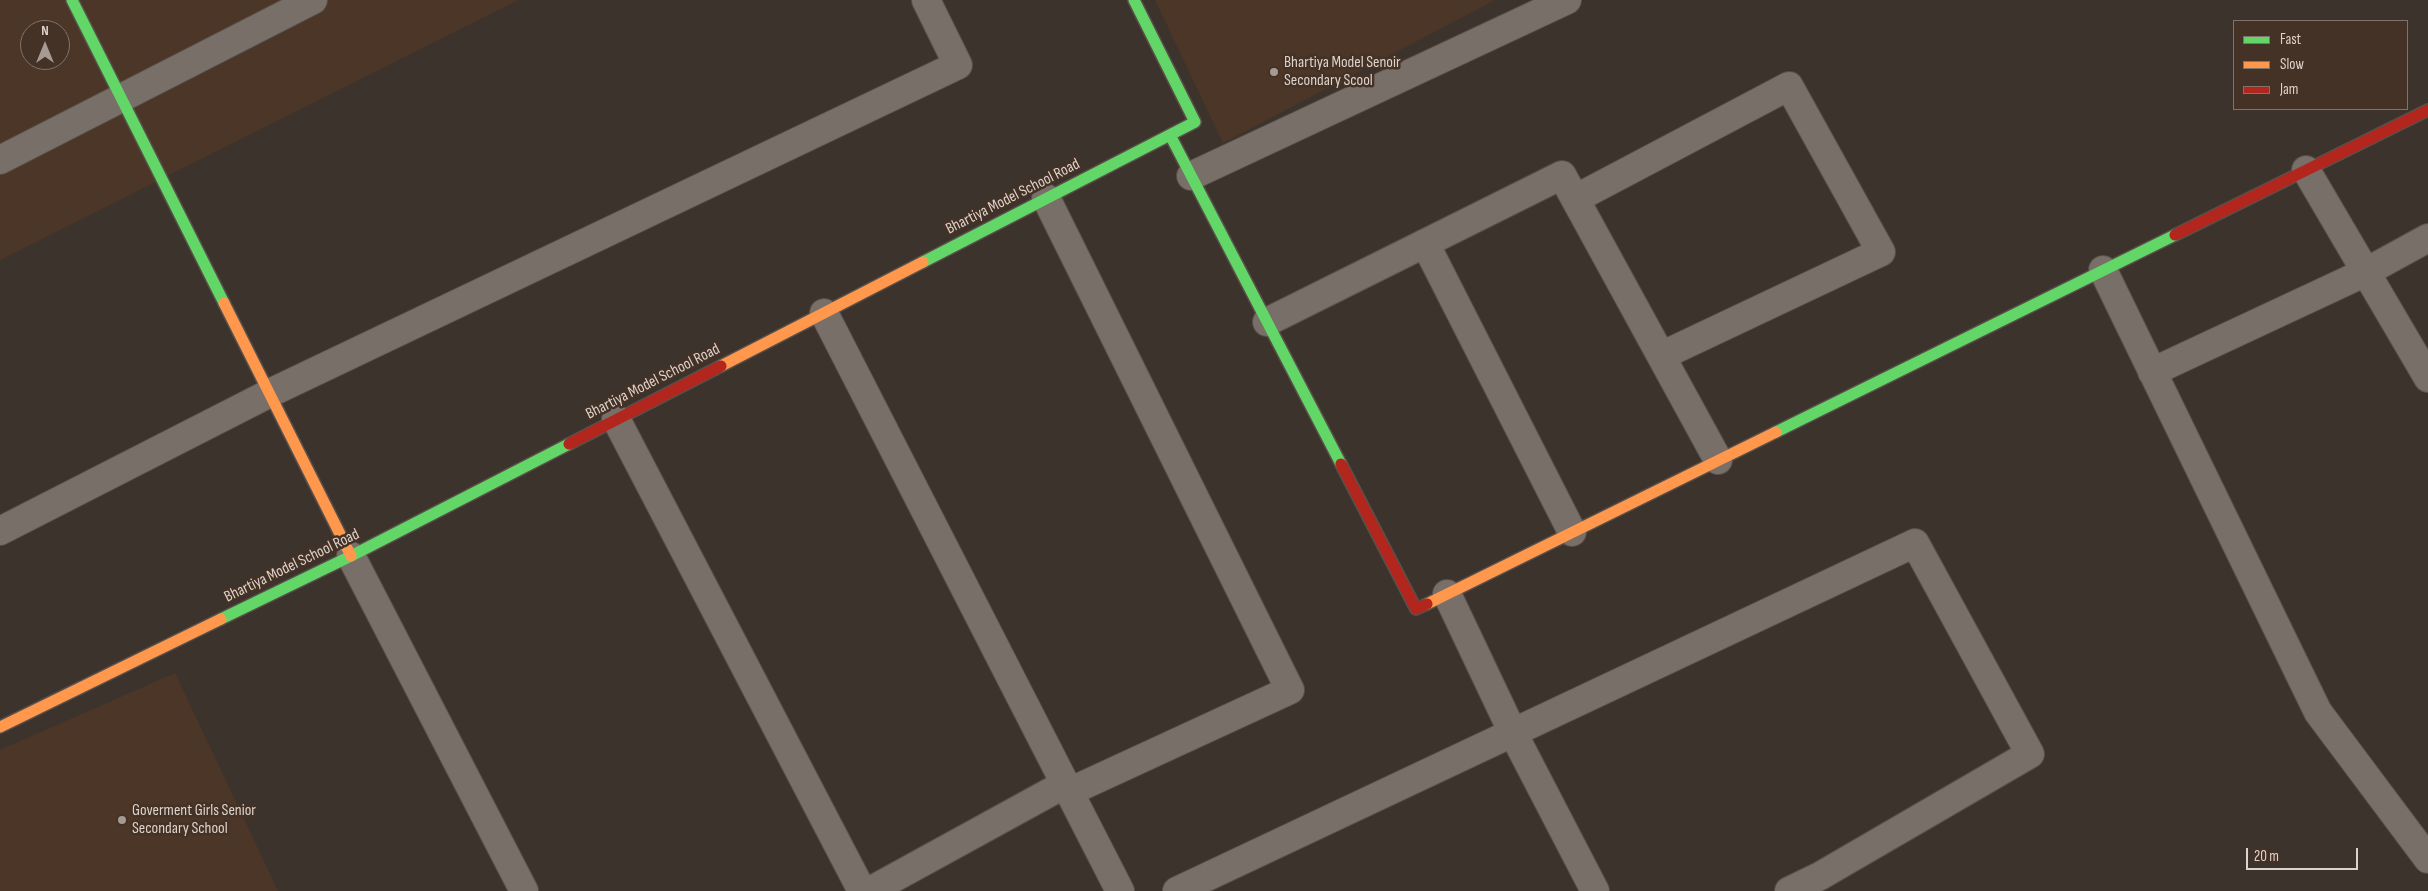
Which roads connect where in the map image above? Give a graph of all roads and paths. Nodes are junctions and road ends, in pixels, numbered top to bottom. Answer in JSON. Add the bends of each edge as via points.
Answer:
{"nodes":[{"id":1,"x":72,"y":0,"type":"edge"},
{"id":2,"x":313,"y":0,"type":"edge"},
{"id":3,"x":926,"y":0,"type":"edge"},
{"id":4,"x":1134,"y":0,"type":"edge"},
{"id":5,"x":1567,"y":0,"type":"edge"},
{"id":6,"x":121,"y":98,"type":"junction"},
{"id":7,"x":2428,"y":110,"type":"edge"},
{"id":8,"x":1170,"y":135,"type":"junction"},
{"id":9,"x":0,"y":160,"type":"edge"},
{"id":10,"x":2306,"y":170,"type":"junction"},
{"id":11,"x":1191,"y":176,"type":"junction"},
{"id":12,"x":1046,"y":198,"type":"junction"},
{"id":13,"x":1575,"y":199,"type":"junction"},
{"id":14,"x":2428,"y":238,"type":"edge"},
{"id":15,"x":1425,"y":243,"type":"junction"},
{"id":16,"x":2102,"y":270,"type":"junction"},
{"id":17,"x":2366,"y":272,"type":"junction"},
{"id":18,"x":824,"y":313,"type":"junction"},
{"id":19,"x":1266,"y":322,"type":"junction"},
{"id":20,"x":1661,"y":356,"type":"junction"},
{"id":21,"x":2152,"y":372,"type":"junction"},
{"id":22,"x":2428,"y":378,"type":"edge"},
{"id":23,"x":270,"y":394,"type":"junction"},
{"id":24,"x":616,"y":419,"type":"junction"},
{"id":25,"x":1718,"y":460,"type":"junction"},
{"id":26,"x":0,"y":531,"type":"edge"},
{"id":27,"x":1572,"y":532,"type":"junction"},
{"id":28,"x":351,"y":556,"type":"junction"},
{"id":29,"x":1448,"y":594,"type":"junction"},
{"id":30,"x":0,"y":727,"type":"edge"},
{"id":31,"x":1513,"y":732,"type":"junction"},
{"id":32,"x":1067,"y":788,"type":"junction"},
{"id":33,"x":2428,"y":859,"type":"edge"},
{"id":34,"x":923,"y":861,"type":"junction"},
{"id":35,"x":1826,"y":883,"type":"edge"},
{"id":36,"x":524,"y":891,"type":"edge"},
{"id":37,"x":862,"y":891,"type":"edge"},
{"id":38,"x":870,"y":891,"type":"edge"},
{"id":39,"x":902,"y":891,"type":"edge"},
{"id":40,"x":1120,"y":891,"type":"edge"},
{"id":41,"x":1177,"y":891,"type":"edge"},
{"id":42,"x":1595,"y":891,"type":"edge"},
{"id":43,"x":1789,"y":891,"type":"edge"}],
"edges":[{"from":1,"to":6,"type":"street"},
{"from":2,"to":6,"type":"street"},
{"from":3,"to":23,"type":"street","via":[[958,65]]},
{"from":4,"to":8,"type":"street","name":"Bhartiya Model School Road","via":[[1195,122]]},
{"from":5,"to":11,"type":"street"},
{"from":6,"to":9,"type":"street"},
{"from":6,"to":23,"type":"street"},
{"from":7,"to":10,"type":"street"},
{"from":8,"to":11,"type":"street"},
{"from":8,"to":12,"type":"street","name":"Bhartiya Model School Road"},
{"from":10,"to":16,"type":"street"},
{"from":10,"to":17,"type":"street"},
{"from":11,"to":19,"type":"street"},
{"from":12,"to":18,"type":"street","name":"Bhartiya Model School Road"},
{"from":12,"to":32,"type":"street","via":[[1290,690]]},
{"from":13,"to":15,"type":"street","via":[[1562,175]]},
{"from":13,"to":20,"type":"street"},
{"from":13,"to":20,"type":"street","via":[[1789,86],[1881,252]]},
{"from":14,"to":17,"type":"street"},
{"from":15,"to":19,"type":"street"},
{"from":15,"to":27,"type":"street"},
{"from":16,"to":21,"type":"street"},
{"from":16,"to":25,"type":"street"},
{"from":17,"to":21,"type":"street"},
{"from":17,"to":22,"type":"street"},
{"from":18,"to":24,"type":"street","name":"Bhartiya Model School Road"},
{"from":18,"to":32,"type":"street"},
{"from":19,"to":29,"type":"street","via":[[1416,609]]},
{"from":20,"to":25,"type":"street"},
{"from":21,"to":33,"type":"street","via":[[2318,712]]},
{"from":23,"to":26,"type":"street"},
{"from":23,"to":28,"type":"street"},
{"from":24,"to":28,"type":"street","name":"Bhartiya Model School Road"},
{"from":24,"to":37,"type":"street"},
{"from":25,"to":27,"type":"street"},
{"from":27,"to":29,"type":"street"},
{"from":28,"to":30,"type":"street","name":"Bhartiya Model School Road"},
{"from":28,"to":36,"type":"street"},
{"from":29,"to":31,"type":"street"},
{"from":31,"to":35,"type":"street","via":[[1915,543],[2030,754]]},
{"from":31,"to":41,"type":"street"},
{"from":31,"to":42,"type":"street"},
{"from":32,"to":34,"type":"street"},
{"from":32,"to":40,"type":"street"},
{"from":34,"to":38,"type":"street"},
{"from":34,"to":39,"type":"street"},
{"from":35,"to":43,"type":"street"}]}
